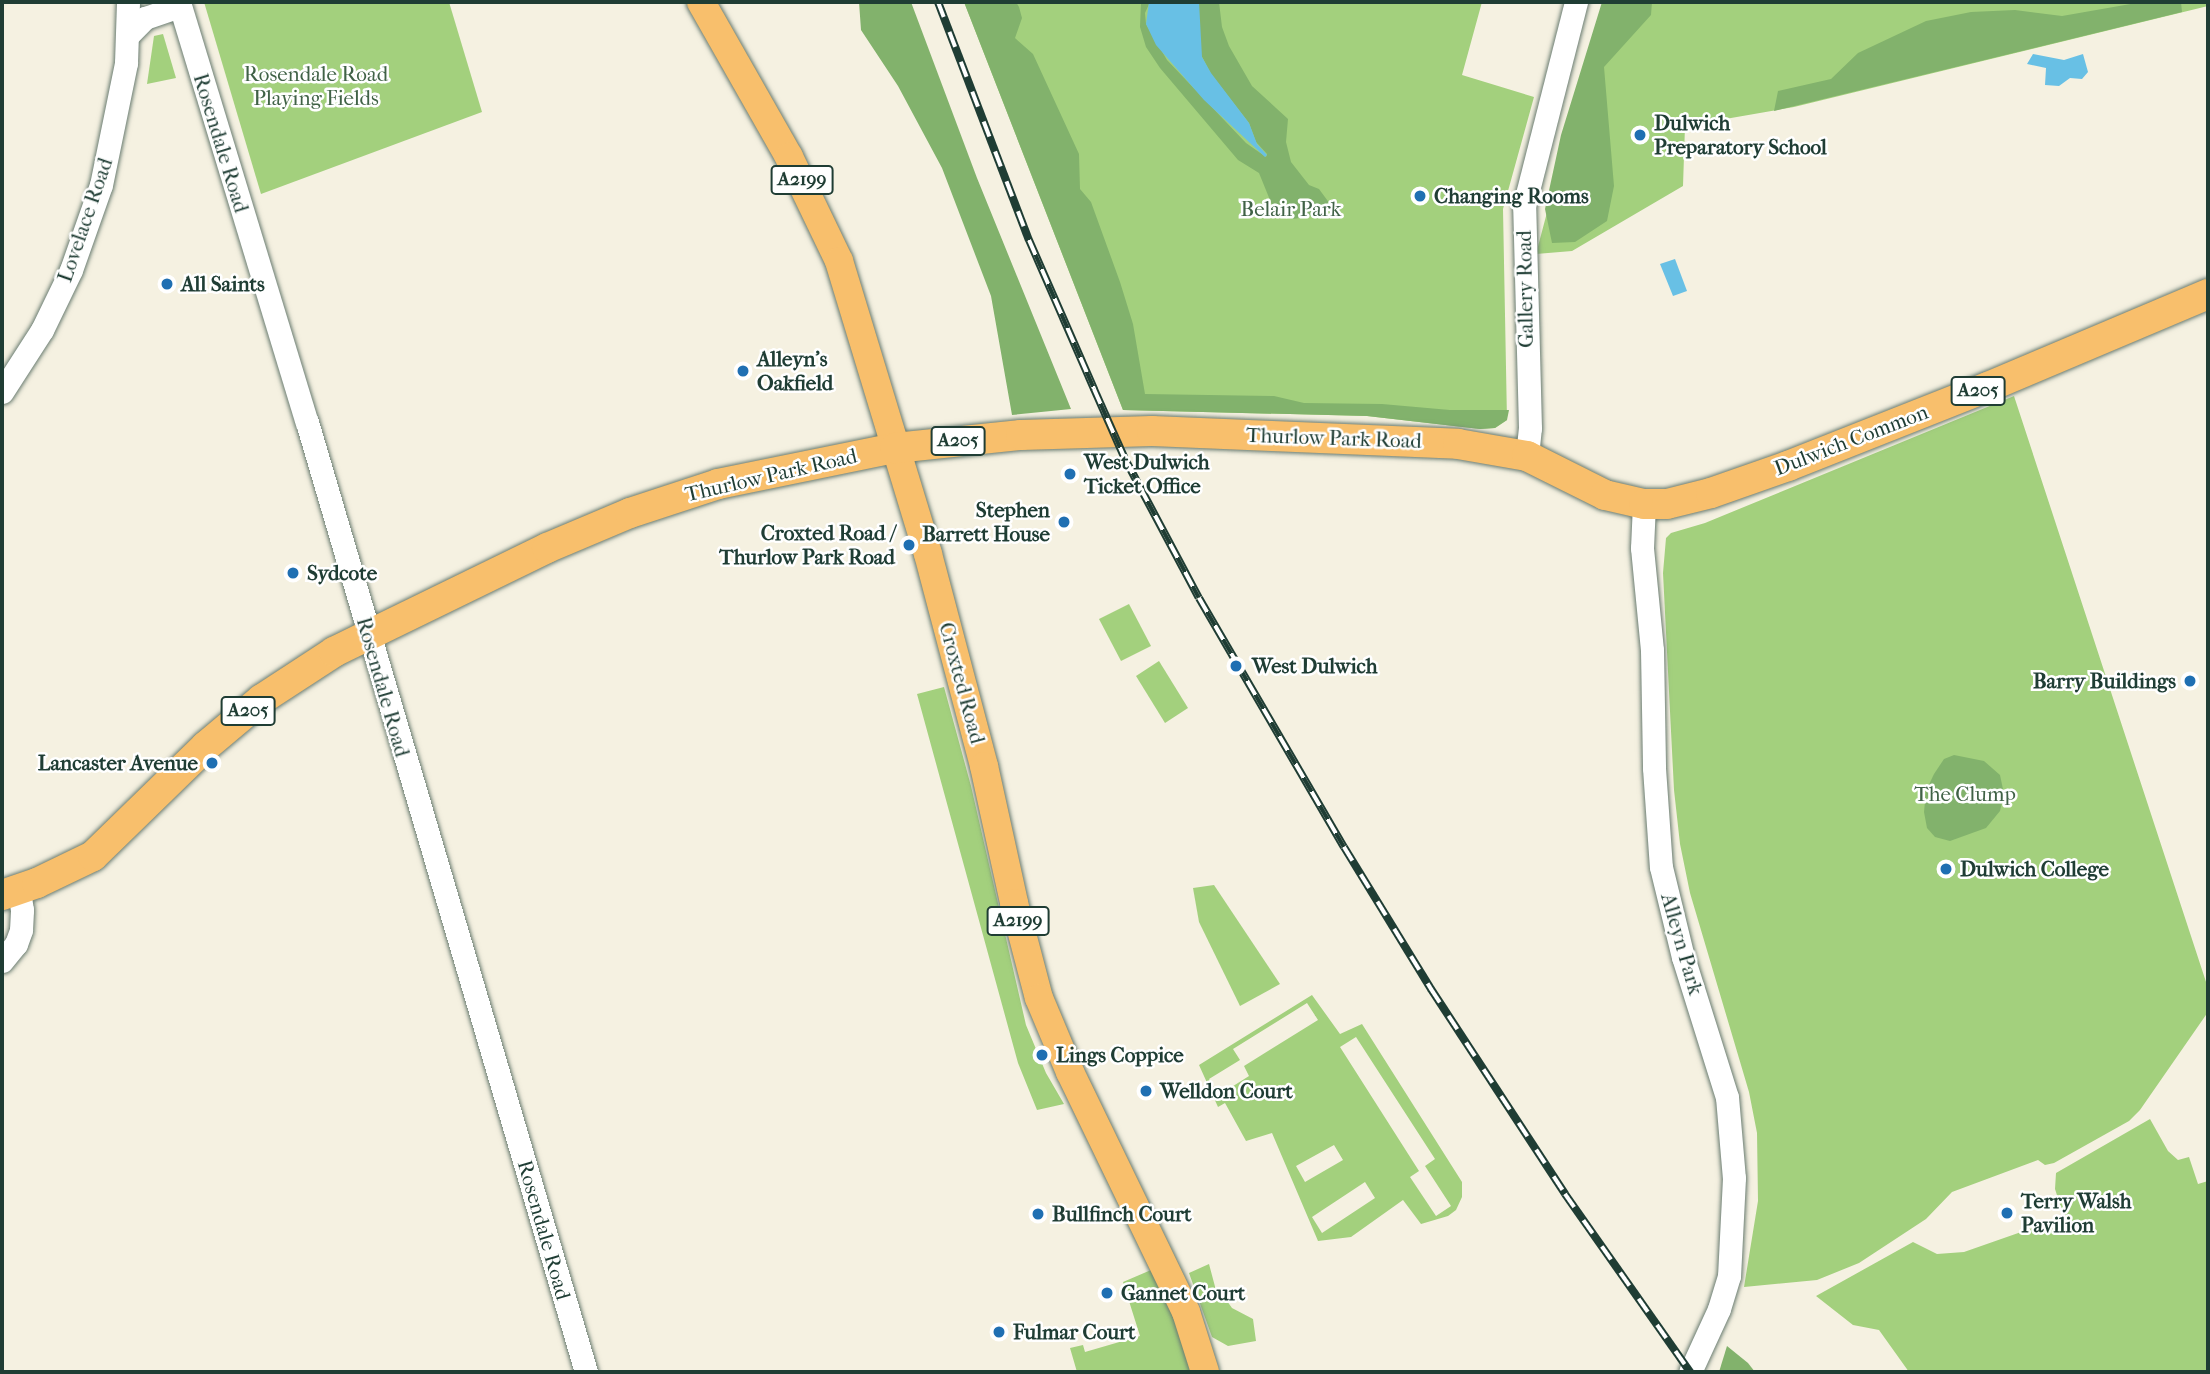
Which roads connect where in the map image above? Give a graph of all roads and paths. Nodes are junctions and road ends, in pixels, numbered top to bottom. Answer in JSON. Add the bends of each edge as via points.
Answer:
{"nodes":[{"id":1,"x":128,"y":2,"type":"edge"},
{"id":2,"x":701,"y":2,"type":"edge"},
{"id":3,"x":1576,"y":2,"type":"edge"},
{"id":4,"x":179,"y":4,"type":"edge"},
{"id":5,"x":129,"y":34,"type":"junction"},
{"id":6,"x":2208,"y":294,"type":"edge"},
{"id":7,"x":2,"y":391,"type":"edge"},
{"id":8,"x":895,"y":448,"type":"junction"},
{"id":9,"x":1527,"y":456,"type":"junction"},
{"id":10,"x":1644,"y":504,"type":"junction"},
{"id":11,"x":368,"y":636,"type":"junction"},
{"id":12,"x":10,"y":892,"type":"edge"},
{"id":13,"x":2,"y":961,"type":"edge"},
{"id":14,"x":586,"y":1372,"type":"edge"},
{"id":15,"x":1205,"y":1372,"type":"edge"},
{"id":16,"x":1690,"y":1372,"type":"edge"}],
"edges":[{"from":1,"to":5,"type":"street","name":"Lovelace Road"},
{"from":2,"to":8,"type":"main road","name":"Croxted Road","number":"A2199","via":[[789,157],[839,261]]},
{"from":3,"to":9,"type":"street","name":"Gallery Road","via":[[1524,206]]},
{"from":4,"to":5,"type":"street","via":[[145,18]]},
{"from":4,"to":11,"type":"street","name":"Rosendale Road"},
{"from":5,"to":7,"type":"street","name":"Lovelace Road","via":[[101,184],[71,270],[42,330]]},
{"from":6,"to":10,"type":"highway","name":"Dulwich Common","number":"A205","via":[[1788,466],[1711,493],[1667,504]]},
{"from":8,"to":9,"type":"highway","name":"Thurlow Park Road","number":"A205","via":[[1021,435],[1140,430],[1435,442]]},
{"from":8,"to":11,"type":"highway","name":"Thurlow Park Road","number":"A205","via":[[719,484],[630,513],[547,548]]},
{"from":8,"to":15,"type":"main road","name":"Croxted Road","number":"A2199","via":[[984,766],[1039,998],[1186,1312]]},
{"from":9,"to":10,"type":"highway","name":"Thurlow Park Road","number":"A205","via":[[1605,495]]},
{"from":10,"to":16,"type":"street","name":"Alleyn Park","via":[[1642,548],[1652,650],[1661,867],[1683,957],[1727,1097],[1734,1178],[1729,1276]]},
{"from":11,"to":12,"type":"highway","name":"Thurlow Park Road","number":"A205","via":[[334,652],[262,699],[206,746],[93,856]]},
{"from":11,"to":14,"type":"street","name":"Rosendale Road"},
{"from":12,"to":13,"type":"street","via":[[22,910],[21,930]]}]}
